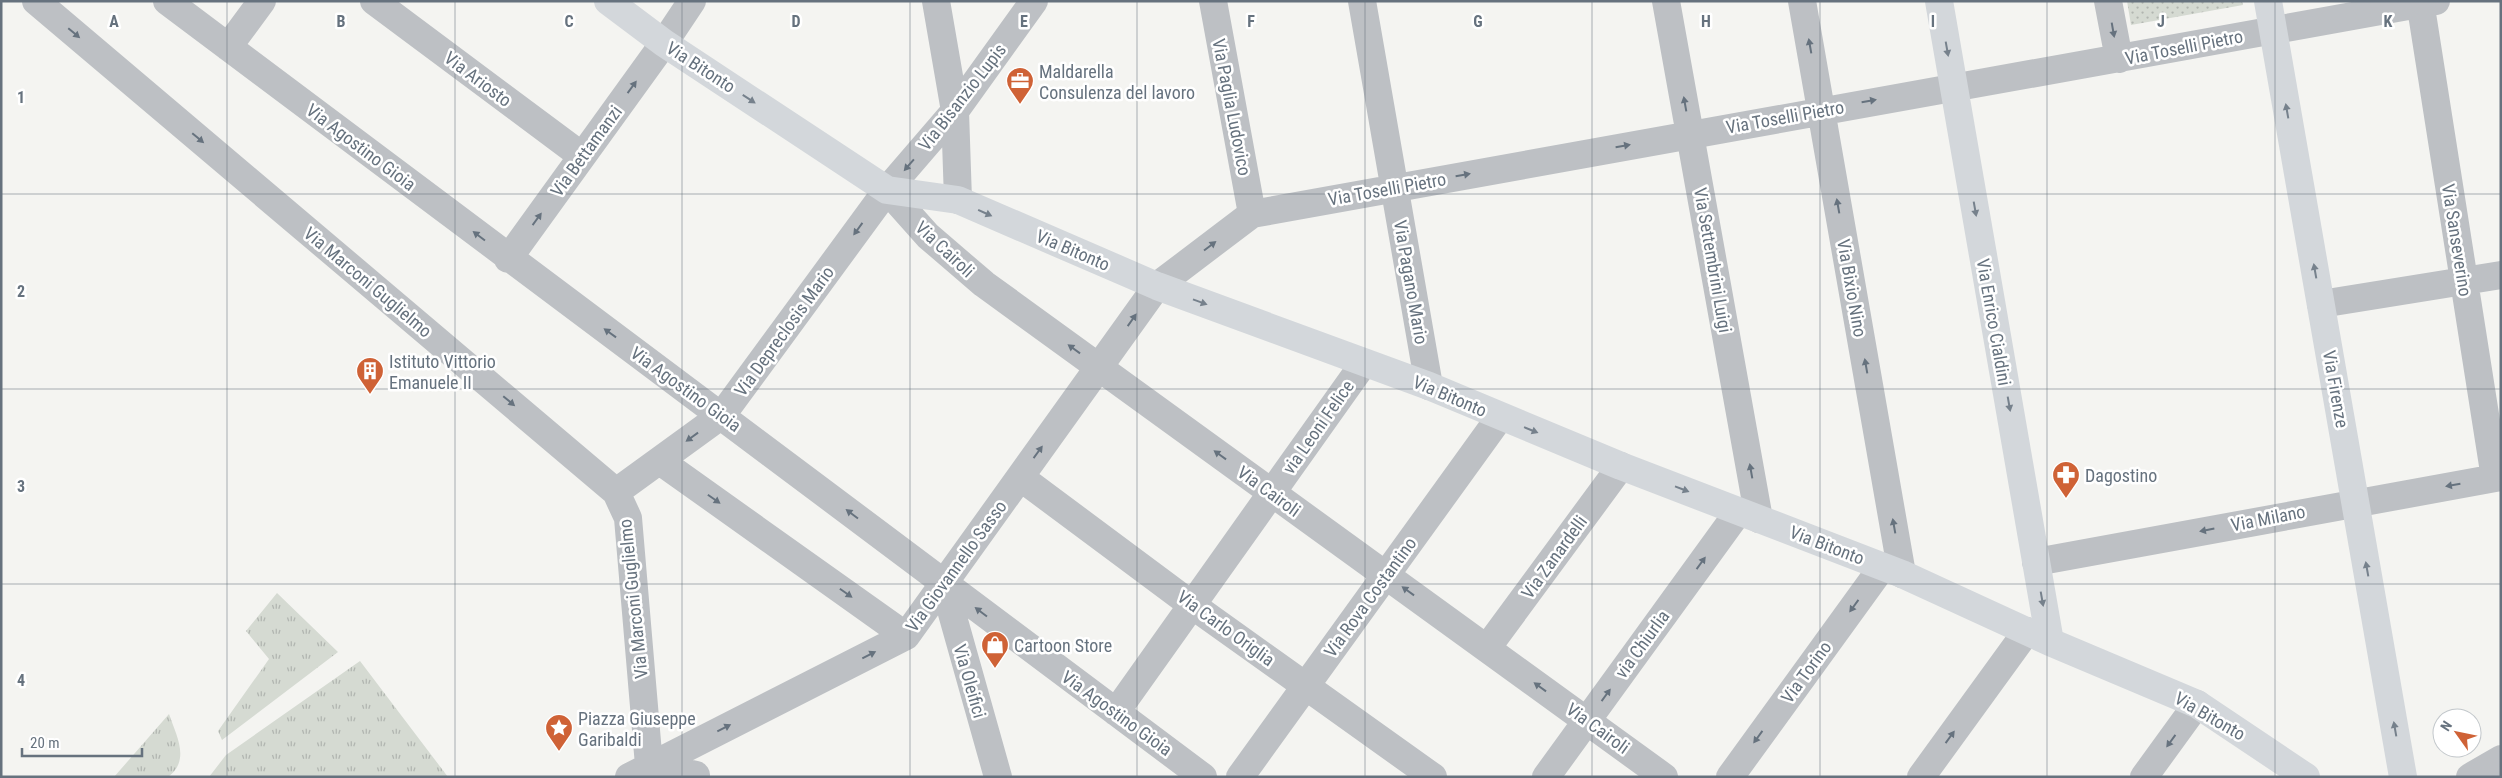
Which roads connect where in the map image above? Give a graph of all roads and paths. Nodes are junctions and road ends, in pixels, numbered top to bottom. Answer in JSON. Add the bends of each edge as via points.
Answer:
{"nodes":[{"id":1,"x":36,"y":1,"type":"edge"},
{"id":2,"x":167,"y":1,"type":"edge"},
{"id":3,"x":262,"y":1,"type":"edge"},
{"id":4,"x":374,"y":1,"type":"edge"},
{"id":5,"x":608,"y":1,"type":"edge"},
{"id":6,"x":692,"y":1,"type":"edge"},
{"id":7,"x":936,"y":1,"type":"edge"},
{"id":8,"x":1034,"y":1,"type":"edge"},
{"id":9,"x":1212,"y":1,"type":"edge"},
{"id":10,"x":1362,"y":1,"type":"edge"},
{"id":11,"x":1666,"y":1,"type":"edge"},
{"id":12,"x":1802,"y":1,"type":"edge"},
{"id":13,"x":1939,"y":1,"type":"edge"},
{"id":14,"x":2108,"y":1,"type":"edge"},
{"id":15,"x":2268,"y":1,"type":"edge"},
{"id":16,"x":2426,"y":2,"type":"edge"},
{"id":17,"x":2273,"y":31,"type":"junction"},
{"id":18,"x":664,"y":43,"type":"junction"},
{"id":19,"x":228,"y":46,"type":"junction"},
{"id":20,"x":2119,"y":59,"type":"junction"},
{"id":21,"x":1954,"y":86,"type":"junction"},
{"id":22,"x":1821,"y":110,"type":"junction"},
{"id":23,"x":955,"y":111,"type":"junction"},
{"id":24,"x":1690,"y":134,"type":"junction"},
{"id":25,"x":582,"y":156,"type":"junction"},
{"id":26,"x":1394,"y":188,"type":"junction"},
{"id":27,"x":887,"y":190,"type":"junction"},
{"id":28,"x":958,"y":200,"type":"junction"},
{"id":29,"x":1252,"y":214,"type":"junction"},
{"id":30,"x":508,"y":259,"type":"junction"},
{"id":31,"x":2501,"y":275,"type":"edge"},
{"id":32,"x":2464,"y":280,"type":"junction"},
{"id":33,"x":1157,"y":286,"type":"junction"},
{"id":34,"x":2320,"y":304,"type":"junction"},
{"id":35,"x":1364,"y":362,"type":"junction"},
{"id":36,"x":1099,"y":367,"type":"junction"},
{"id":37,"x":1429,"y":386,"type":"junction"},
{"id":38,"x":722,"y":415,"type":"junction"},
{"id":39,"x":1500,"y":417,"type":"junction"},
{"id":40,"x":660,"y":461,"type":"junction"},
{"id":41,"x":1621,"y":466,"type":"junction"},
{"id":42,"x":1020,"y":478,"type":"junction"},
{"id":43,"x":2498,"y":478,"type":"edge"},
{"id":44,"x":616,"y":492,"type":"junction"},
{"id":45,"x":1272,"y":493,"type":"junction"},
{"id":46,"x":2356,"y":502,"type":"junction"},
{"id":47,"x":1749,"y":515,"type":"junction"},
{"id":48,"x":2036,"y":562,"type":"junction"},
{"id":49,"x":1893,"y":570,"type":"junction"},
{"id":50,"x":1386,"y":575,"type":"junction"},
{"id":51,"x":944,"y":585,"type":"junction"},
{"id":52,"x":1192,"y":605,"type":"junction"},
{"id":53,"x":906,"y":636,"type":"junction"},
{"id":54,"x":2038,"y":637,"type":"junction"},
{"id":55,"x":1487,"y":648,"type":"junction"},
{"id":56,"x":1306,"y":686,"type":"junction"},
{"id":57,"x":2197,"y":704,"type":"junction"},
{"id":58,"x":1116,"y":712,"type":"junction"},
{"id":59,"x":1587,"y":720,"type":"junction"},
{"id":60,"x":694,"y":743,"type":"junction"},
{"id":61,"x":2501,"y":759,"type":"edge"},
{"id":62,"x":643,"y":773,"type":"edge"},
{"id":63,"x":697,"y":776,"type":"edge"},
{"id":64,"x":998,"y":777,"type":"edge"},
{"id":65,"x":1203,"y":777,"type":"edge"},
{"id":66,"x":1240,"y":777,"type":"edge"},
{"id":67,"x":1434,"y":777,"type":"edge"},
{"id":68,"x":1546,"y":777,"type":"edge"},
{"id":69,"x":1664,"y":777,"type":"edge"},
{"id":70,"x":1730,"y":777,"type":"edge"},
{"id":71,"x":1921,"y":777,"type":"edge"},
{"id":72,"x":2144,"y":777,"type":"edge"},
{"id":73,"x":2306,"y":777,"type":"edge"},
{"id":74,"x":2403,"y":777,"type":"edge"},
{"id":75,"x":2470,"y":777,"type":"edge"}],
"edges":[{"from":1,"to":44,"type":"street","name":"Via Marconi Guglielmo","one_way":true},
{"from":2,"to":19,"type":"street","name":"Via Agostino Gioia"},
{"from":3,"to":19,"type":"street"},
{"from":4,"to":25,"type":"street","name":"Via Ariosto"},
{"from":5,"to":18,"type":"main road","name":"Via Bitonto"},
{"from":6,"to":18,"type":"street","name":"Via Bettamanzi"},
{"from":7,"to":23,"type":"street"},
{"from":8,"to":23,"type":"street","name":"Via Bisanzio Lupis"},
{"from":9,"to":29,"type":"street","name":"Via Paglia Ludovico"},
{"from":10,"to":26,"type":"street","name":"Via Pagano Mario"},
{"from":24,"to":11,"type":"street","name":"Via Settembrini Luigi","one_way":true},
{"from":22,"to":12,"type":"street","name":"Via Bixio Nino","one_way":true},
{"from":13,"to":21,"type":"main road","name":"Via Enrico Cialdini","one_way":true},
{"from":14,"to":20,"type":"street","one_way":true},
{"from":15,"to":17,"type":"main road","name":"Via Firenze"},
{"from":16,"to":17,"type":"street","name":"Via Toselli Pietro"},
{"from":16,"to":32,"type":"street","name":"Via Sanseverino"},
{"from":17,"to":20,"type":"street","name":"Via Toselli Pietro"},
{"from":34,"to":17,"type":"main road","name":"Via Firenze","one_way":true},
{"from":25,"to":18,"type":"street","name":"Via Bettamanzi","one_way":true},
{"from":18,"to":27,"type":"main road","name":"Via Bitonto","one_way":true},
{"from":30,"to":19,"type":"street","name":"Via Agostino Gioia","one_way":true},
{"from":20,"to":21,"type":"street","name":"Via Toselli Pietro"},
{"from":22,"to":21,"type":"street","name":"Via Toselli Pietro","one_way":true},
{"from":21,"to":48,"type":"main road","name":"Via Enrico Cialdini","one_way":true},
{"from":22,"to":24,"type":"street","name":"Via Toselli Pietro"},
{"from":49,"to":22,"type":"street","name":"Via Bixio Nino","one_way":true},
{"from":23,"to":27,"type":"street","name":"Via Bisanzio Lupis","one_way":true},
{"from":23,"to":28,"type":"street"},
{"from":26,"to":24,"type":"street","name":"Via Toselli Pietro","one_way":true},
{"from":47,"to":24,"type":"street","name":"Via Settembrini Luigi","one_way":true},
{"from":30,"to":25,"type":"street","name":"Via Bettamanzi","one_way":true},
{"from":26,"to":29,"type":"street","name":"Via Toselli Pietro"},
{"from":26,"to":37,"type":"street","name":"Via Pagano Mario"},
{"from":27,"to":28,"type":"main road","name":"Via Bitonto"},
{"from":36,"to":27,"type":"street","name":"Via Cairoli","one_way":true,"via":[[984,284],[928,236]]},
{"from":27,"to":38,"type":"street","name":"Via Depreclosis Mario","one_way":true},
{"from":28,"to":33,"type":"main road","name":"Via Bitonto","one_way":true},
{"from":33,"to":29,"type":"street","name":"Via Toselli Pietro","one_way":true},
{"from":38,"to":30,"type":"street","name":"Via Agostino Gioia","one_way":true},
{"from":31,"to":32,"type":"street"},
{"from":32,"to":34,"type":"street"},
{"from":32,"to":43,"type":"street","name":"Via Sanseverino"},
{"from":33,"to":35,"type":"main road","name":"Via Bitonto","one_way":true},
{"from":36,"to":33,"type":"street","name":"Via Giovannello Sasso","one_way":true},
{"from":34,"to":46,"type":"main road","name":"Via Firenze"},
{"from":35,"to":37,"type":"main road","name":"Via Bitonto"},
{"from":35,"to":45,"type":"street","name":"via Leoni Felice"},
{"from":42,"to":36,"type":"street","name":"Via Giovannello Sasso","one_way":true},
{"from":45,"to":36,"type":"street","name":"Via Cairoli","one_way":true},
{"from":37,"to":39,"type":"main road","name":"Via Bitonto"},
{"from":38,"to":40,"type":"street","name":"Via Depreclosis Mario","one_way":true},
{"from":51,"to":38,"type":"street","name":"Via Agostino Gioia","one_way":true},
{"from":39,"to":41,"type":"main road","name":"Via Bitonto","one_way":true},
{"from":39,"to":50,"type":"street","name":"Via Rova Costantino"},
{"from":40,"to":44,"type":"street","name":"Via Depreclosis Mario"},
{"from":40,"to":53,"type":"street","one_way":true},
{"from":41,"to":47,"type":"main road","name":"Via Bitonto","one_way":true},
{"from":41,"to":55,"type":"street","name":"Via Zanardelli"},
{"from":42,"to":51,"type":"street","name":"Via Giovannello Sasso"},
{"from":42,"to":52,"type":"street","name":"Via Carlo Origlia"},
{"from":43,"to":46,"type":"street","name":"Via Milano","one_way":true},
{"from":44,"to":62,"type":"street","name":"Via Marconi Guglielmo","via":[[628,518]]},
{"from":45,"to":50,"type":"street","name":"Via Cairoli"},
{"from":45,"to":52,"type":"street","name":"via Leoni Felice"},
{"from":46,"to":48,"type":"street","name":"Via Milano","one_way":true},
{"from":74,"to":46,"type":"main road","name":"Via Firenze","one_way":true},
{"from":47,"to":49,"type":"main road","name":"Via Bitonto"},
{"from":59,"to":47,"type":"street","name":"via Chiurlia","one_way":true},
{"from":48,"to":54,"type":"main road","name":"Via Enrico Cialdini","one_way":true},
{"from":49,"to":54,"type":"main road","name":"Via Bitonto"},
{"from":49,"to":70,"type":"street","name":"Via Torino","one_way":true},
{"from":55,"to":50,"type":"street","name":"Via Cairoli","one_way":true},
{"from":50,"to":56,"type":"street","name":"Via Rova Costantino"},
{"from":51,"to":53,"type":"street","name":"Via Giovannello Sasso"},
{"from":58,"to":51,"type":"street","name":"Via Agostino Gioia","one_way":true},
{"from":51,"to":64,"type":"street","name":"Via Oleifici"},
{"from":52,"to":56,"type":"street","name":"Via Carlo Origlia"},
{"from":52,"to":58,"type":"street","name":"via Leoni Felice"},
{"from":60,"to":53,"type":"street","name":"Via Giovannello Sasso","one_way":true},
{"from":54,"to":57,"type":"main road","name":"Via Bitonto"},
{"from":71,"to":54,"type":"street","one_way":true},
{"from":59,"to":55,"type":"street","name":"Via Cairoli","one_way":true},
{"from":56,"to":66,"type":"street","name":"Via Rova Costantino"},
{"from":56,"to":67,"type":"street","name":"Via Carlo Origlia"},
{"from":57,"to":72,"type":"street","one_way":true},
{"from":57,"to":73,"type":"main road","name":"Via Bitonto"},
{"from":58,"to":65,"type":"street","name":"Via Agostino Gioia"},
{"from":59,"to":68,"type":"street","name":"via Chiurlia"},
{"from":59,"to":69,"type":"street","name":"Via Cairoli"},
{"from":60,"to":62,"type":"street","name":"Via Giovannello Sasso"},
{"from":60,"to":63,"type":"street"},
{"from":61,"to":75,"type":"street"},
{"from":62,"to":63,"type":"street"}]}
